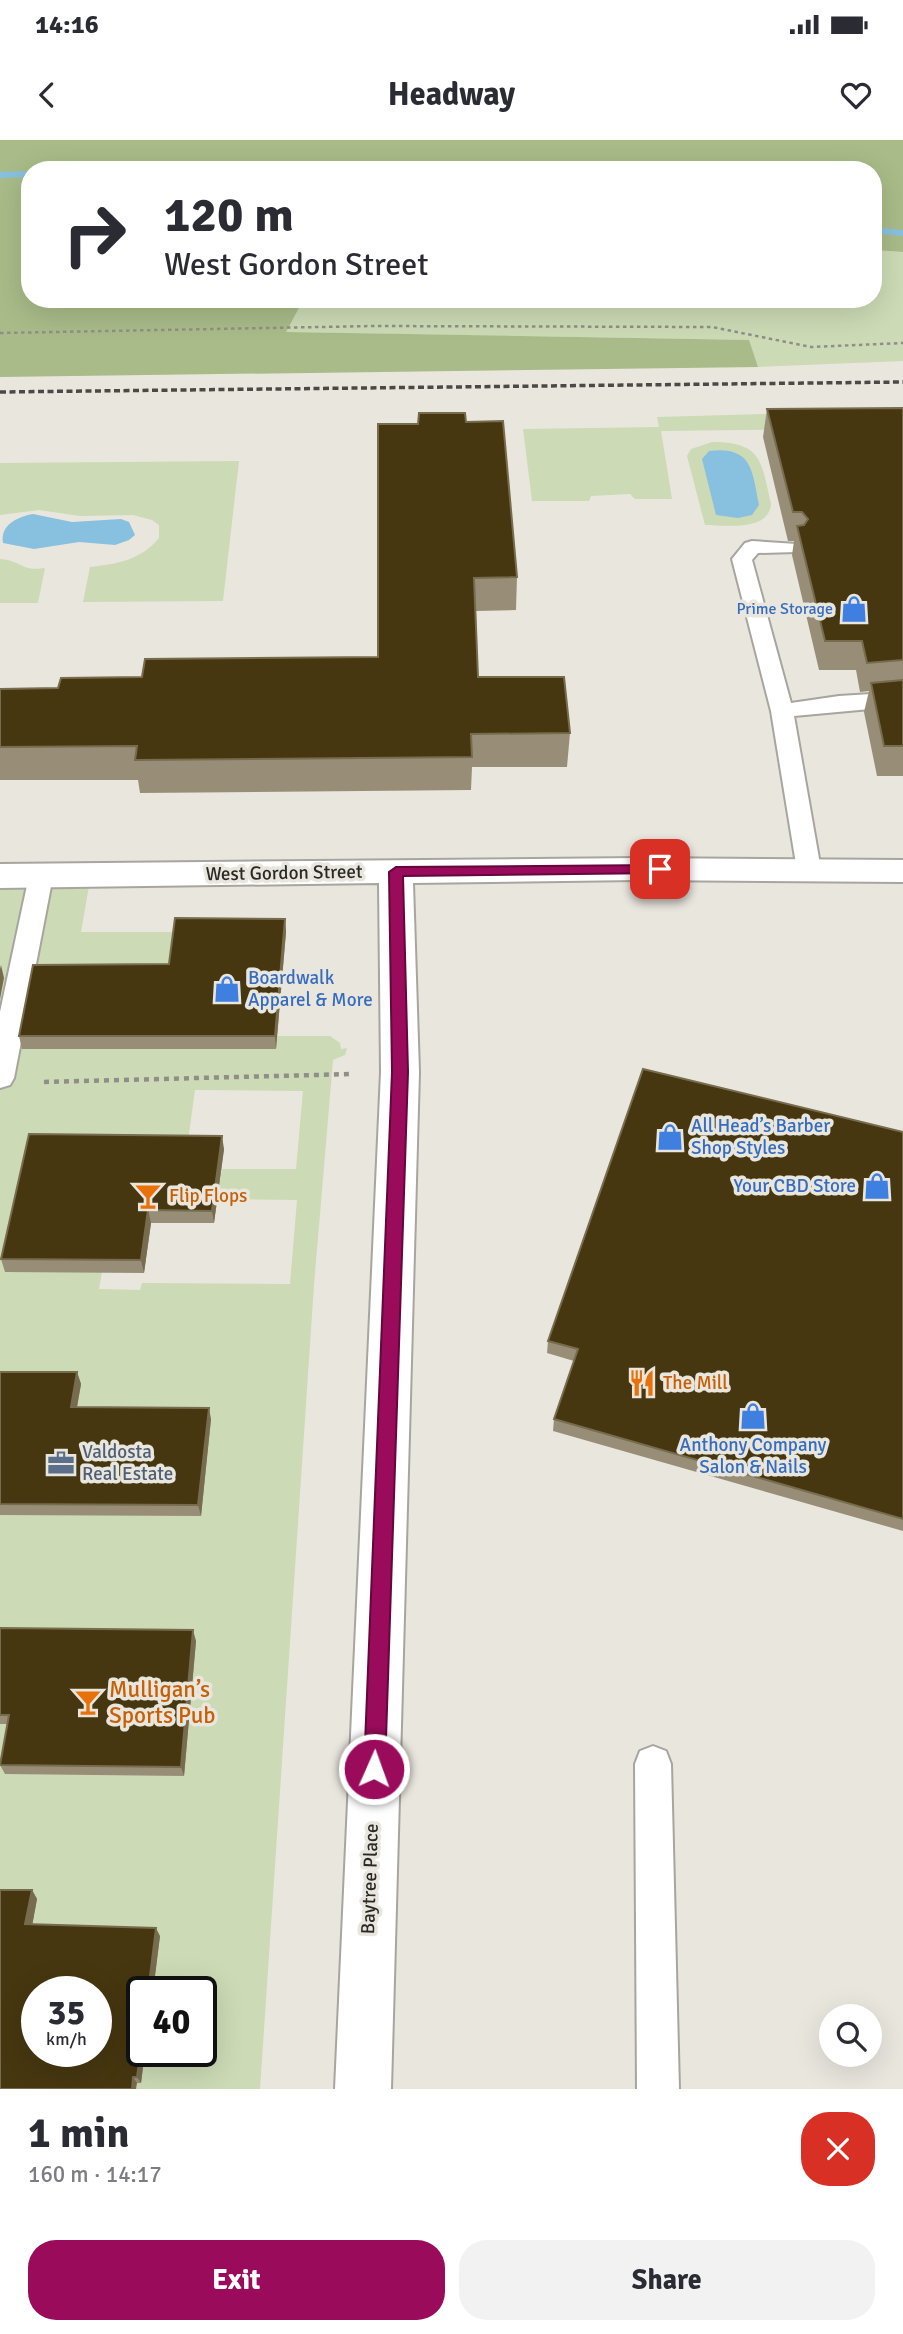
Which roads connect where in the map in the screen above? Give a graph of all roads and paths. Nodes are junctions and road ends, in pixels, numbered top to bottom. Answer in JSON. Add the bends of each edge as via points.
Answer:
{"nodes":[{"id":1,"x":0,"y":333,"type":"edge"},
{"id":2,"x":903,"y":343,"type":"edge"},
{"id":3,"x":790,"y":548,"type":"dead end"},
{"id":4,"x":903,"y":699,"type":"edge"},
{"id":5,"x":782,"y":711,"type":"junction"},
{"id":6,"x":809,"y":870,"type":"junction"},
{"id":7,"x":903,"y":871,"type":"edge"},
{"id":8,"x":396,"y":872,"type":"junction"},
{"id":9,"x":0,"y":876,"type":"edge"},
{"id":10,"x":41,"y":876,"type":"junction"},
{"id":11,"x":400,"y":1072,"type":"junction"},
{"id":12,"x":0,"y":1079,"type":"edge"},
{"id":13,"x":42,"y":1082,"type":"dead end"},
{"id":14,"x":653,"y":1764,"type":"dead end"},
{"id":15,"x":362,"y":2089,"type":"edge"},
{"id":16,"x":658,"y":2089,"type":"edge"}],
"edges":[{"from":1,"to":2,"type":"path","via":[[373,326],[712,327],[811,347]]},
{"from":3,"to":5,"type":"lane","via":[[752,547],[741,559]]},
{"from":4,"to":5,"type":"lane"},
{"from":5,"to":6,"type":"lane"},
{"from":6,"to":7,"type":"street","name":"West Gordon Street"},
{"from":6,"to":8,"type":"street","name":"West Gordon Street"},
{"from":8,"to":10,"type":"street","name":"West Gordon Street"},
{"from":8,"to":11,"type":"street","name":"Baytree Place"},
{"from":9,"to":10,"type":"street","name":"West Gordon Street"},
{"from":10,"to":12,"type":"lane"},
{"from":11,"to":13,"type":"path"},
{"from":11,"to":15,"type":"street","name":"Baytree Place"},
{"from":14,"to":16,"type":"lane"}]}
